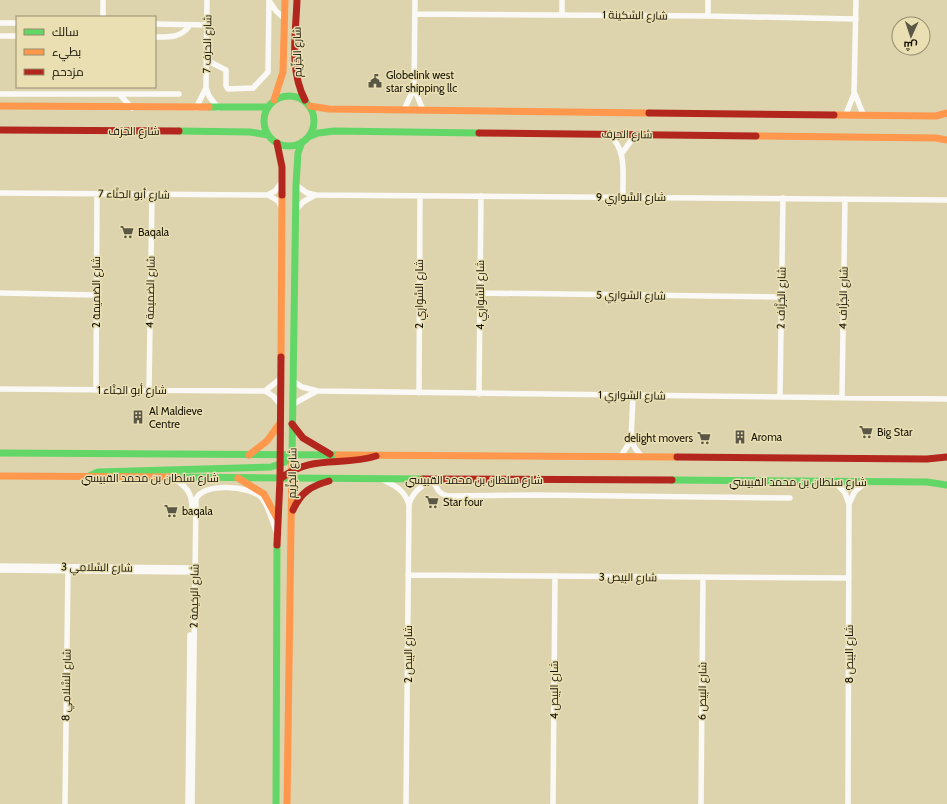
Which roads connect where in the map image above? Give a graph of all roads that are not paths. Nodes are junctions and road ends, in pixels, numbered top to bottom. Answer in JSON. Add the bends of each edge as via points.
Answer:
{"nodes":[{"id":1,"x":103,"y":0,"type":"edge"},
{"id":2,"x":207,"y":0,"type":"edge"},
{"id":3,"x":270,"y":0,"type":"edge"},
{"id":4,"x":285,"y":0,"type":"edge"},
{"id":5,"x":297,"y":0,"type":"edge"},
{"id":6,"x":415,"y":0,"type":"edge"},
{"id":7,"x":562,"y":0,"type":"edge"},
{"id":8,"x":708,"y":0,"type":"edge"},
{"id":9,"x":856,"y":0,"type":"edge"},
{"id":10,"x":415,"y":14,"type":"junction"},
{"id":11,"x":562,"y":14,"type":"junction"},
{"id":12,"x":269,"y":15,"type":"junction"},
{"id":13,"x":103,"y":16,"type":"edge"},
{"id":14,"x":708,"y":16,"type":"junction"},
{"id":15,"x":282,"y":17,"type":"junction"},
{"id":16,"x":856,"y":19,"type":"junction"},
{"id":17,"x":0,"y":23,"type":"edge"},
{"id":18,"x":16,"y":24,"type":"edge"},
{"id":19,"x":156,"y":24,"type":"edge"},
{"id":20,"x":190,"y":25,"type":"junction"},
{"id":21,"x":207,"y":25,"type":"junction"},
{"id":22,"x":0,"y":36,"type":"edge"},
{"id":23,"x":16,"y":36,"type":"edge"},
{"id":24,"x":156,"y":37,"type":"edge"},
{"id":25,"x":206,"y":60,"type":"junction"},
{"id":26,"x":206,"y":88,"type":"junction"},
{"id":27,"x":414,"y":88,"type":"junction"},
{"id":28,"x":0,"y":94,"type":"edge"},
{"id":29,"x":120,"y":94,"type":"junction"},
{"id":30,"x":180,"y":94,"type":"dead end"},
{"id":31,"x":854,"y":94,"type":"junction"},
{"id":32,"x":274,"y":100,"type":"junction"},
{"id":33,"x":308,"y":104,"type":"junction"},
{"id":34,"x":0,"y":106,"type":"edge"},
{"id":35,"x":267,"y":107,"type":"junction"},
{"id":36,"x":132,"y":108,"type":"junction"},
{"id":37,"x":196,"y":108,"type":"junction"},
{"id":38,"x":218,"y":108,"type":"junction"},
{"id":39,"x":404,"y":110,"type":"junction"},
{"id":40,"x":423,"y":110,"type":"junction"},
{"id":41,"x":947,"y":112,"type":"edge"},
{"id":42,"x":846,"y":114,"type":"junction"},
{"id":43,"x":863,"y":114,"type":"junction"},
{"id":44,"x":0,"y":130,"type":"edge"},
{"id":45,"x":609,"y":134,"type":"junction"},
{"id":46,"x":636,"y":134,"type":"junction"},
{"id":47,"x":268,"y":135,"type":"junction"},
{"id":48,"x":305,"y":140,"type":"junction"},
{"id":49,"x":947,"y":140,"type":"edge"},
{"id":50,"x":277,"y":143,"type":"junction"},
{"id":51,"x":622,"y":153,"type":"junction"},
{"id":52,"x":282,"y":181,"type":"junction"},
{"id":53,"x":296,"y":185,"type":"junction"},
{"id":54,"x":0,"y":193,"type":"edge"},
{"id":55,"x":97,"y":194,"type":"junction"},
{"id":56,"x":152,"y":194,"type":"junction"},
{"id":57,"x":268,"y":195,"type":"junction"},
{"id":58,"x":316,"y":195,"type":"junction"},
{"id":59,"x":420,"y":196,"type":"junction"},
{"id":60,"x":480,"y":196,"type":"junction"},
{"id":61,"x":622,"y":197,"type":"junction"},
{"id":62,"x":783,"y":198,"type":"junction"},
{"id":63,"x":845,"y":199,"type":"junction"},
{"id":64,"x":947,"y":200,"type":"edge"},
{"id":65,"x":282,"y":208,"type":"junction"},
{"id":66,"x":296,"y":210,"type":"junction"},
{"id":67,"x":0,"y":293,"type":"edge"},
{"id":68,"x":480,"y":294,"type":"junction"},
{"id":69,"x":96,"y":295,"type":"junction"},
{"id":70,"x":781,"y":297,"type":"junction"},
{"id":71,"x":280,"y":379,"type":"junction"},
{"id":72,"x":293,"y":380,"type":"junction"},
{"id":73,"x":0,"y":389,"type":"edge"},
{"id":74,"x":96,"y":390,"type":"junction"},
{"id":75,"x":149,"y":390,"type":"junction"},
{"id":76,"x":265,"y":391,"type":"junction"},
{"id":77,"x":318,"y":391,"type":"junction"},
{"id":78,"x":419,"y":393,"type":"junction"},
{"id":79,"x":479,"y":394,"type":"junction"},
{"id":80,"x":633,"y":395,"type":"junction"},
{"id":81,"x":780,"y":397,"type":"junction"},
{"id":82,"x":842,"y":397,"type":"junction"},
{"id":83,"x":947,"y":399,"type":"edge"},
{"id":84,"x":279,"y":403,"type":"junction"},
{"id":85,"x":293,"y":404,"type":"junction"},
{"id":86,"x":280,"y":422,"type":"junction"},
{"id":87,"x":292,"y":424,"type":"junction"},
{"id":88,"x":631,"y":440,"type":"junction"},
{"id":89,"x":0,"y":453,"type":"edge"},
{"id":90,"x":249,"y":455,"type":"junction"},
{"id":91,"x":292,"y":455,"type":"junction"},
{"id":92,"x":332,"y":455,"type":"junction"},
{"id":93,"x":378,"y":455,"type":"junction"},
{"id":94,"x":280,"y":456,"type":"junction"},
{"id":95,"x":622,"y":456,"type":"junction"},
{"id":96,"x":642,"y":457,"type":"junction"},
{"id":97,"x":947,"y":457,"type":"edge"},
{"id":98,"x":280,"y":464,"type":"junction"},
{"id":99,"x":292,"y":468,"type":"junction"},
{"id":100,"x":0,"y":476,"type":"edge"},
{"id":101,"x":86,"y":478,"type":"junction"},
{"id":102,"x":174,"y":478,"type":"junction"},
{"id":103,"x":236,"y":478,"type":"junction"},
{"id":104,"x":280,"y":479,"type":"junction"},
{"id":105,"x":292,"y":479,"type":"junction"},
{"id":106,"x":337,"y":479,"type":"junction"},
{"id":107,"x":381,"y":479,"type":"junction"},
{"id":108,"x":432,"y":479,"type":"junction"},
{"id":109,"x":835,"y":482,"type":"junction"},
{"id":110,"x":866,"y":482,"type":"junction"},
{"id":111,"x":947,"y":485,"type":"edge"},
{"id":112,"x":790,"y":498,"type":"dead end"},
{"id":113,"x":849,"y":504,"type":"junction"},
{"id":114,"x":409,"y":505,"type":"junction"},
{"id":115,"x":291,"y":513,"type":"junction"},
{"id":116,"x":277,"y":519,"type":"junction"},
{"id":117,"x":277,"y":532,"type":"junction"},
{"id":118,"x":0,"y":566,"type":"edge"},
{"id":119,"x":68,"y":569,"type":"junction"},
{"id":120,"x":0,"y":570,"type":"edge"},
{"id":121,"x":192,"y":570,"type":"junction"},
{"id":122,"x":408,"y":575,"type":"junction"},
{"id":123,"x":555,"y":576,"type":"junction"},
{"id":124,"x":703,"y":577,"type":"junction"},
{"id":125,"x":849,"y":578,"type":"junction"},
{"id":126,"x":65,"y":804,"type":"edge"},
{"id":127,"x":188,"y":804,"type":"edge"},
{"id":128,"x":192,"y":804,"type":"edge"},
{"id":129,"x":276,"y":804,"type":"edge"},
{"id":130,"x":287,"y":804,"type":"edge"},
{"id":131,"x":406,"y":804,"type":"edge"},
{"id":132,"x":553,"y":804,"type":"edge"},
{"id":133,"x":701,"y":804,"type":"edge"},
{"id":134,"x":848,"y":804,"type":"edge"}],
"edges":[{"from":1,"to":13,"type":"street"},
{"from":2,"to":21,"type":"street","name":"شارع الحرَف 7"},
{"from":3,"to":12,"type":"street"},
{"from":3,"to":15,"type":"street"},
{"from":4,"to":15,"type":"street","name":"شارع الجَزِّيم"},
{"from":5,"to":33,"type":"street","name":"شارع الجَزِّيم","via":[[296,73],[301,95]]},
{"from":6,"to":10,"type":"street"},
{"from":7,"to":11,"type":"street"},
{"from":8,"to":14,"type":"street"},
{"from":9,"to":16,"type":"street"},
{"from":10,"to":11,"type":"street","name":"شارع السَّكِينة 1"},
{"from":10,"to":27,"type":"street"},
{"from":11,"to":14,"type":"street","name":"شارع السَّكِينة 1"},
{"from":12,"to":15,"type":"street"},
{"from":12,"to":25,"type":"street","via":[[268,70],[253,88],[228,89],[226,70]]},
{"from":14,"to":16,"type":"street","name":"شارع السَّكِينة 1"},
{"from":15,"to":32,"type":"street","name":"شارع الجَزِّيم","via":[[283,72]]},
{"from":16,"to":31,"type":"street"},
{"from":17,"to":18,"type":"street"},
{"from":19,"to":20,"type":"street"},
{"from":20,"to":21,"type":"street"},
{"from":20,"to":24,"type":"street","via":[[177,36]]},
{"from":21,"to":25,"type":"street","name":"شارع الحرَف 7"},
{"from":22,"to":23,"type":"street"},
{"from":25,"to":26,"type":"street","name":"شارع الحرَف 7"},
{"from":26,"to":37,"type":"street","name":"شارع الحرَف 7"},
{"from":26,"to":38,"type":"street","name":"شارع الحرَف 7"},
{"from":27,"to":39,"type":"street"},
{"from":27,"to":40,"type":"street"},
{"from":28,"to":29,"type":"street"},
{"from":29,"to":30,"type":"street"},
{"from":29,"to":36,"type":"street"},
{"from":31,"to":42,"type":"street"},
{"from":31,"to":43,"type":"street"},
{"from":32,"to":33,"type":"street","via":[[291,95]]},
{"from":32,"to":35,"type":"street"},
{"from":33,"to":39,"type":"street","name":"شارع الحِرَف","via":[[330,109]]},
{"from":33,"to":48,"type":"street","via":[[314,122]]},
{"from":34,"to":36,"type":"street"},
{"from":35,"to":38,"type":"street"},
{"from":35,"to":47,"type":"street","via":[[263,121]]},
{"from":36,"to":37,"type":"street"},
{"from":37,"to":38,"type":"street"},
{"from":39,"to":40,"type":"street","name":"شارع الحِرَف"},
{"from":40,"to":42,"type":"street","name":"شارع الحِرَف"},
{"from":41,"to":43,"type":"street","name":"شارع الحِرَف","via":[[936,116]]},
{"from":42,"to":43,"type":"street","name":"شارع الحِرَف"},
{"from":44,"to":47,"type":"street","name":"شارع الحِرَف","via":[[250,132]]},
{"from":45,"to":46,"type":"street","name":"شارع الحِرَف"},
{"from":45,"to":48,"type":"street","name":"شارع الحِرَف","via":[[334,131],[318,133]]},
{"from":45,"to":51,"type":"street","via":[[619,145]]},
{"from":46,"to":49,"type":"street","name":"شارع الحِرَف"},
{"from":46,"to":51,"type":"street"},
{"from":47,"to":50,"type":"street"},
{"from":48,"to":50,"type":"street","via":[[290,146]]},
{"from":48,"to":53,"type":"street","name":"شارع الجَزِّيم","via":[[298,153]]},
{"from":50,"to":52,"type":"street","name":"شارع الجَزِّيم"},
{"from":51,"to":61,"type":"street"},
{"from":52,"to":57,"type":"street","via":[[275,191]]},
{"from":52,"to":65,"type":"street","name":"شارع الجَزِّيم"},
{"from":53,"to":58,"type":"street","name":"شارع السَّوارِي 9"},
{"from":53,"to":66,"type":"street","name":"شارع الجَزِّيم"},
{"from":54,"to":55,"type":"street","name":"شارع أبو الحِنَّاء 7"},
{"from":55,"to":56,"type":"street","name":"شارع أبو الحِنَّاء 7"},
{"from":55,"to":69,"type":"street","name":"شارع الضميمة 2"},
{"from":56,"to":57,"type":"street","name":"شارع أبو الحِنَّاء 7"},
{"from":56,"to":75,"type":"street","name":"شارع الضميمة 4"},
{"from":57,"to":65,"type":"street"},
{"from":58,"to":59,"type":"street","name":"شارع السَّوارِي 9"},
{"from":58,"to":66,"type":"street","via":[[307,199]]},
{"from":59,"to":60,"type":"street","name":"شارع السَّوارِي 9"},
{"from":59,"to":78,"type":"street","name":"شارع السَّوارِي 2"},
{"from":60,"to":61,"type":"street","name":"شارع السَّوارِي 9"},
{"from":60,"to":68,"type":"street","name":"شارع السَّوارِي 4"},
{"from":61,"to":62,"type":"street","name":"شارع السَّوارِي 9"},
{"from":62,"to":63,"type":"street","name":"شارع السَّوارِي 9"},
{"from":62,"to":70,"type":"street","name":"شارع الجَزَّاف 2"},
{"from":63,"to":64,"type":"street","name":"شارع السَّوارِي 9"},
{"from":63,"to":82,"type":"street","name":"شارع الجَزَّاف 4"},
{"from":65,"to":71,"type":"street","name":"شارع الجَزِّيم"},
{"from":66,"to":72,"type":"street","name":"شارع الجَزِّيم"},
{"from":67,"to":69,"type":"street"},
{"from":68,"to":70,"type":"street","name":"شارع السَّوارِي 5"},
{"from":68,"to":79,"type":"street","name":"شارع السَّوارِي 4"},
{"from":69,"to":74,"type":"street","name":"شارع الضميمة 2"},
{"from":70,"to":81,"type":"street","name":"شارع الجَزَّاف 2"},
{"from":71,"to":76,"type":"street"},
{"from":71,"to":84,"type":"street","name":"شارع الجَزِّيم"},
{"from":72,"to":77,"type":"street","name":"شارع السَّوارِي 1"},
{"from":72,"to":85,"type":"street","name":"شارع الجَزِّيم"},
{"from":73,"to":74,"type":"street","name":"شارع أبو الحِنَّاء 1"},
{"from":74,"to":75,"type":"street","name":"شارع أبو الحِنَّاء 1"},
{"from":75,"to":76,"type":"street","name":"شارع أبو الحِنَّاء 1"},
{"from":76,"to":84,"type":"street"},
{"from":77,"to":78,"type":"street","name":"شارع السَّوارِي 1"},
{"from":77,"to":85,"type":"street","name":"شارع السَّوارِي 1"},
{"from":78,"to":79,"type":"street","name":"شارع السَّوارِي 1"},
{"from":79,"to":80,"type":"street","name":"شارع السَّوارِي 1"},
{"from":80,"to":81,"type":"street","name":"شارع السَّوارِي 1"},
{"from":80,"to":88,"type":"street"},
{"from":81,"to":82,"type":"street","name":"شارع السَّوارِي 1"},
{"from":82,"to":83,"type":"street","name":"شارع السَّوارِي 1"},
{"from":84,"to":86,"type":"street","name":"شارع الجَزِّيم"},
{"from":85,"to":87,"type":"street","name":"شارع الجَزِّيم"},
{"from":86,"to":90,"type":"street","via":[[267,441]]},
{"from":86,"to":94,"type":"street","name":"شارع الجَزِّيم"},
{"from":87,"to":91,"type":"street","name":"شارع الجَزِّيم"},
{"from":87,"to":92,"type":"street","via":[[303,438]]},
{"from":88,"to":95,"type":"street"},
{"from":88,"to":96,"type":"street"},
{"from":89,"to":90,"type":"street","name":"شارع سلطان بن محمد القبيسي"},
{"from":90,"to":94,"type":"street","name":"شارع سلطان بن محمد القبيسي"},
{"from":91,"to":92,"type":"street","name":"شارع سلطان بن محمد القبيسي"},
{"from":91,"to":94,"type":"street","name":"شارع سلطان بن محمد القبيسي"},
{"from":91,"to":98,"type":"street"},
{"from":91,"to":99,"type":"street","name":"شارع الجَزِّيم"},
{"from":92,"to":93,"type":"street","name":"شارع سلطان بن محمد القبيسي"},
{"from":93,"to":95,"type":"street","name":"شارع سلطان بن محمد القبيسي"},
{"from":93,"to":99,"type":"street","via":[[366,461],[310,463]]},
{"from":94,"to":98,"type":"street","name":"شارع الجَزِّيم"},
{"from":95,"to":96,"type":"street","name":"شارع سلطان بن محمد القبيسي"},
{"from":96,"to":97,"type":"street","name":"شارع سلطان بن محمد القبيسي"},
{"from":98,"to":101,"type":"street","via":[[254,468],[98,472]]},
{"from":98,"to":104,"type":"street","name":"شارع الجَزِّيم"},
{"from":99,"to":104,"type":"street"},
{"from":99,"to":105,"type":"street","name":"شارع الجَزِّيم"},
{"from":100,"to":101,"type":"street","name":"شارع سلطان بن محمد القبيسي"},
{"from":101,"to":102,"type":"street","name":"شارع سلطان بن محمد القبيسي"},
{"from":102,"to":103,"type":"street","name":"شارع سلطان بن محمد القبيسي"},
{"from":102,"to":121,"type":"street","name":"شارع الرخيمَة 2","via":[[187,488],[191,496]]},
{"from":103,"to":104,"type":"street","name":"شارع سلطان بن محمد القبيسي"},
{"from":103,"to":116,"type":"street","via":[[264,494]]},
{"from":104,"to":105,"type":"street","name":"شارع سلطان بن محمد القبيسي"},
{"from":104,"to":116,"type":"street","name":"شارع الجَزِّيم"},
{"from":105,"to":106,"type":"street","name":"شارع سلطان بن محمد القبيسي"},
{"from":105,"to":115,"type":"street","name":"شارع الجَزِّيم"},
{"from":106,"to":107,"type":"street","name":"شارع سلطان بن محمد القبيسي"},
{"from":106,"to":115,"type":"street","via":[[315,485],[303,492]]},
{"from":107,"to":108,"type":"street","name":"شارع سلطان بن محمد القبيسي"},
{"from":107,"to":114,"type":"street","via":[[400,489]]},
{"from":108,"to":109,"type":"street","name":"شارع سلطان بن محمد القبيسي"},
{"from":108,"to":112,"type":"street","via":[[438,491],[450,496]]},
{"from":108,"to":114,"type":"street","via":[[414,493]]},
{"from":109,"to":110,"type":"street","name":"شارع سلطان بن محمد القبيسي"},
{"from":109,"to":113,"type":"street"},
{"from":110,"to":111,"type":"street","name":"شارع سلطان بن محمد القبيسي","via":[[927,482]]},
{"from":110,"to":113,"type":"street","via":[[855,491]]},
{"from":113,"to":125,"type":"street","name":"شارع البِيص 8"},
{"from":114,"to":122,"type":"street","name":"شارع البِيص 2"},
{"from":115,"to":130,"type":"street","name":"شارع الجَزِّيم"},
{"from":116,"to":117,"type":"street","name":"شارع الجَزِّيم"},
{"from":117,"to":121,"type":"street","name":"شارع الرخيمَة 2","via":[[266,505],[256,494],[242,489],[206,489],[199,494],[196,502]]},
{"from":117,"to":129,"type":"street","name":"شارع الجَزِّيم"},
{"from":118,"to":119,"type":"street","name":"شارع السَّلامِي 3"},
{"from":119,"to":120,"type":"street","name":"شارع السَّلامِي 3"},
{"from":119,"to":121,"type":"street","name":"شارع السَّلامِي 3"},
{"from":119,"to":126,"type":"street","name":"شارع السَّلامِي 8"},
{"from":121,"to":127,"type":"street","name":"شارع الرخيمَة 2"},
{"from":121,"to":128,"type":"street","name":"شارع الرخيمَة 2"},
{"from":122,"to":123,"type":"street","name":"شارع البِيص 3"},
{"from":122,"to":131,"type":"street","name":"شارع البِيص 2"},
{"from":123,"to":124,"type":"street","name":"شارع البِيص 3"},
{"from":123,"to":132,"type":"street","name":"شارع البِيص 4"},
{"from":124,"to":125,"type":"street","name":"شارع البِيص 3"},
{"from":124,"to":133,"type":"street","name":"شارع البِيص 6"},
{"from":125,"to":134,"type":"street","name":"شارع البِيص 8"}]}
